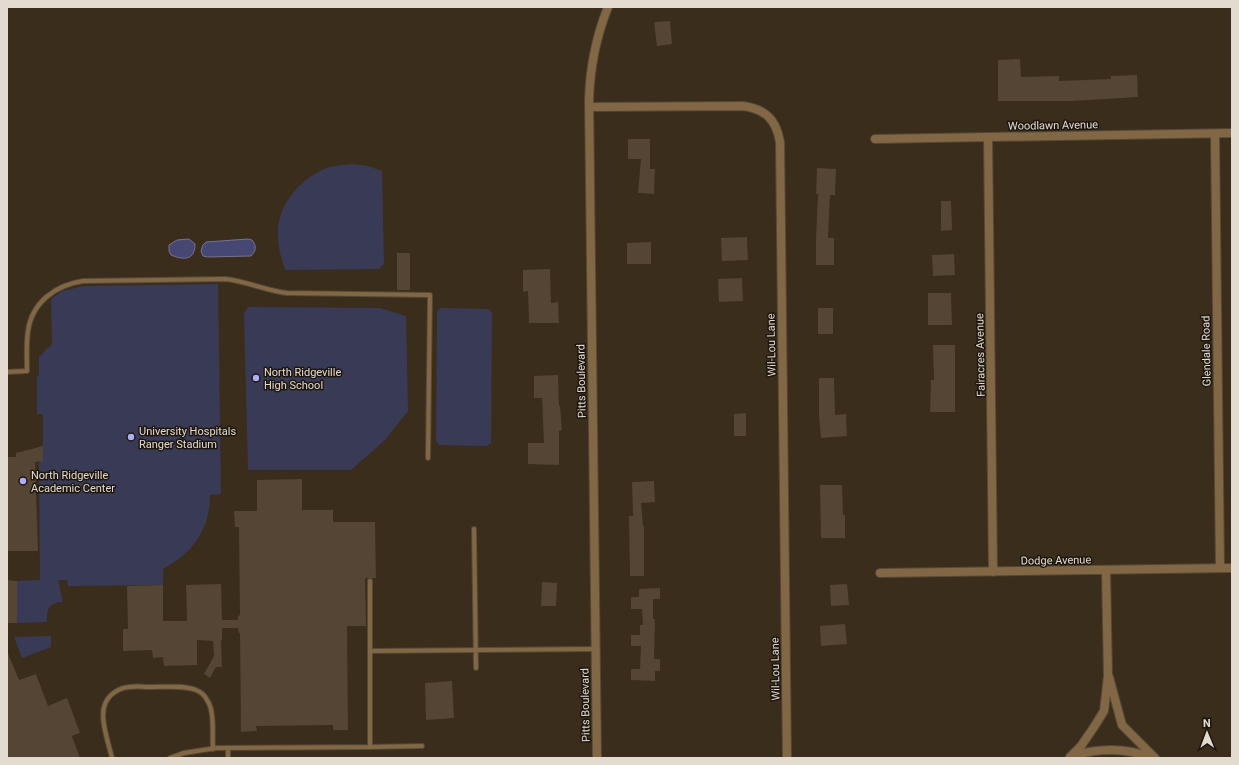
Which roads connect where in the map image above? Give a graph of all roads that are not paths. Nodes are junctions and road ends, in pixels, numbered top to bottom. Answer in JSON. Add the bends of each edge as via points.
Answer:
{"nodes":[{"id":1,"x":608,"y":7,"type":"edge"},
{"id":2,"x":589,"y":108,"type":"junction"},
{"id":3,"x":1232,"y":133,"type":"edge"},
{"id":4,"x":1214,"y":134,"type":"junction"},
{"id":5,"x":988,"y":137,"type":"junction"},
{"id":6,"x":875,"y":139,"type":"dead end"},
{"id":7,"x":7,"y":372,"type":"edge"},
{"id":8,"x":428,"y":458,"type":"dead end"},
{"id":9,"x":474,"y":529,"type":"dead end"},
{"id":10,"x":1220,"y":568,"type":"junction"},
{"id":11,"x":1232,"y":568,"type":"edge"},
{"id":12,"x":1106,"y":570,"type":"junction"},
{"id":13,"x":993,"y":572,"type":"junction"},
{"id":14,"x":880,"y":573,"type":"dead end"},
{"id":15,"x":370,"y":581,"type":"dead end"},
{"id":16,"x":596,"y":649,"type":"junction"},
{"id":17,"x":476,"y":650,"type":"junction"},
{"id":18,"x":370,"y":651,"type":"junction"},
{"id":19,"x":476,"y":668,"type":"dead end"},
{"id":20,"x":1107,"y":668,"type":"junction"},
{"id":21,"x":422,"y":746,"type":"dead end"},
{"id":22,"x":370,"y":747,"type":"junction"},
{"id":23,"x":228,"y":748,"type":"junction"},
{"id":24,"x":213,"y":749,"type":"junction"},
{"id":25,"x":1068,"y":757,"type":"edge"},
{"id":26,"x":112,"y":758,"type":"edge"},
{"id":27,"x":170,"y":758,"type":"edge"},
{"id":28,"x":228,"y":758,"type":"edge"},
{"id":29,"x":597,"y":758,"type":"edge"},
{"id":30,"x":787,"y":758,"type":"edge"},
{"id":31,"x":1154,"y":758,"type":"edge"}],
"edges":[{"from":1,"to":2,"type":"street","name":"Pitts Boulevard","via":[[592,60]]},
{"from":2,"to":16,"type":"street","name":"Pitts Boulevard"},
{"from":2,"to":30,"type":"street","name":"Wil-Lou Lane","via":[[752,107],[769,116],[778,132]]},
{"from":3,"to":4,"type":"street","name":"Woodlawn Avenue"},
{"from":4,"to":5,"type":"street","name":"Woodlawn Avenue"},
{"from":4,"to":10,"type":"street","name":"Glendale Road"},
{"from":5,"to":6,"type":"street","name":"Woodlawn Avenue"},
{"from":5,"to":13,"type":"street","name":"Fairacres Avenue"},
{"from":7,"to":8,"type":"lane","via":[[27,371],[28,330],[32,318],[46,297],[57,289],[76,282],[225,279],[287,294],[430,295]]},
{"from":9,"to":17,"type":"lane"},
{"from":10,"to":11,"type":"street","name":"Dodge Avenue"},
{"from":10,"to":12,"type":"street","name":"Dodge Avenue"},
{"from":12,"to":13,"type":"street","name":"Dodge Avenue"},
{"from":12,"to":20,"type":"street"},
{"from":13,"to":14,"type":"street","name":"Dodge Avenue"},
{"from":15,"to":18,"type":"lane"},
{"from":16,"to":17,"type":"lane"},
{"from":16,"to":29,"type":"street","name":"Pitts Boulevard"},
{"from":17,"to":18,"type":"lane"},
{"from":17,"to":19,"type":"lane"},
{"from":18,"to":22,"type":"lane"},
{"from":20,"to":25,"type":"street","via":[[1104,711],[1081,746]]},
{"from":20,"to":31,"type":"street","via":[[1122,724]]},
{"from":21,"to":22,"type":"lane"},
{"from":22,"to":23,"type":"lane"},
{"from":23,"to":24,"type":"lane"},
{"from":23,"to":28,"type":"lane"},
{"from":24,"to":26,"type":"lane","via":[[211,708],[200,693],[185,688],[130,686],[118,690],[108,698],[104,707],[103,720]]},
{"from":24,"to":27,"type":"lane","via":[[184,753]]},
{"from":25,"to":31,"type":"street","via":[[1109,749]]}]}
